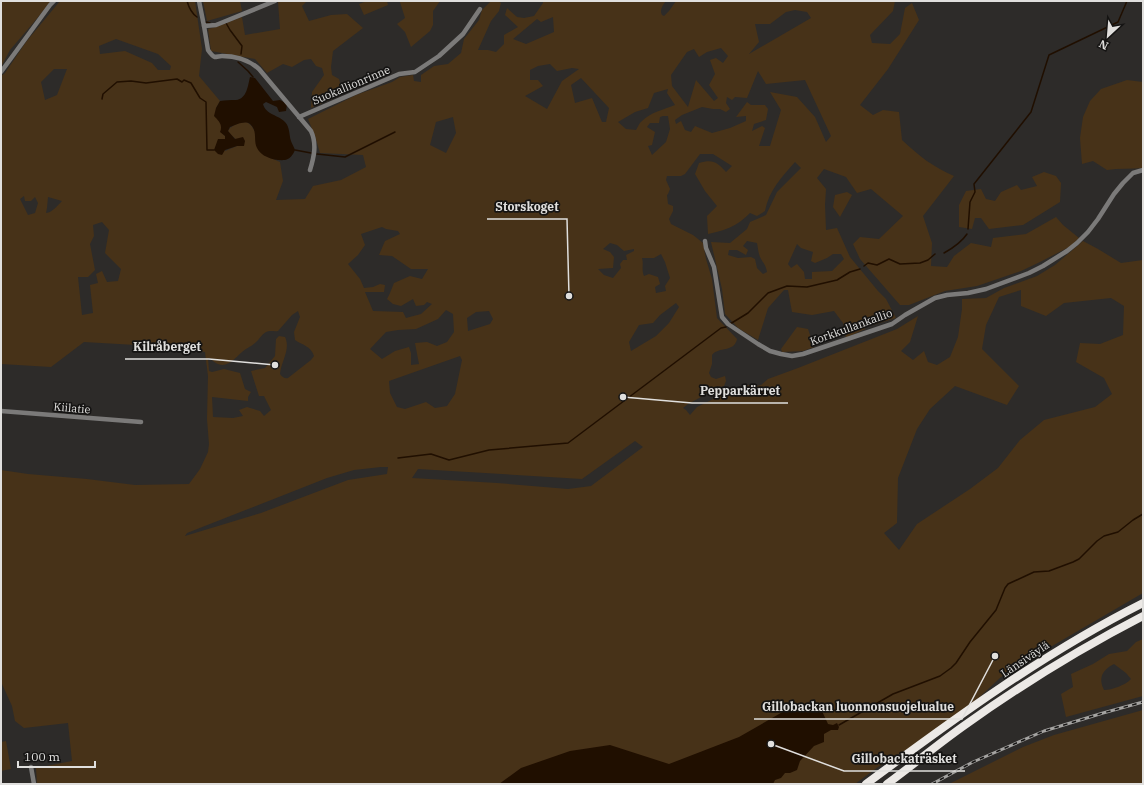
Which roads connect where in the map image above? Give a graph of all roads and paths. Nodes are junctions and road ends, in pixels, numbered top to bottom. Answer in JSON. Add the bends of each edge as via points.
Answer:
{"nodes":[{"id":1,"x":54,"y":1,"type":"edge"},
{"id":2,"x":200,"y":1,"type":"edge"},
{"id":3,"x":274,"y":1,"type":"edge"},
{"id":4,"x":480,"y":9,"type":"dead end"},
{"id":5,"x":204,"y":26,"type":"junction"},
{"id":6,"x":1,"y":72,"type":"edge"},
{"id":7,"x":299,"y":117,"type":"junction"},
{"id":8,"x":310,"y":170,"type":"dead end"},
{"id":9,"x":1143,"y":170,"type":"edge"},
{"id":10,"x":705,"y":241,"type":"dead end"},
{"id":11,"x":1,"y":411,"type":"edge"},
{"id":12,"x":141,"y":422,"type":"dead end"},
{"id":13,"x":1143,"y":602,"type":"edge"},
{"id":14,"x":1143,"y":616,"type":"edge"},
{"id":15,"x":31,"y":767,"type":"dead end"},
{"id":16,"x":34,"y":784,"type":"edge"},
{"id":17,"x":866,"y":784,"type":"edge"},
{"id":18,"x":887,"y":784,"type":"edge"}],
"edges":[{"from":1,"to":6,"type":"street"},
{"from":2,"to":5,"type":"street"},
{"from":3,"to":5,"type":"street","via":[[216,25]]},
{"from":4,"to":7,"type":"street","name":"Suokallionrinne","via":[[463,34],[439,56],[416,72],[399,74]]},
{"from":5,"to":7,"type":"street","via":[[210,54],[253,63]]},
{"from":7,"to":8,"type":"street","via":[[314,138]]},
{"from":9,"to":10,"type":"street","name":"Korkkullankallio","via":[[1133,172],[1123,183],[1098,219],[1077,243],[1043,266],[986,289],[935,298],[892,324],[792,356],[770,351],[728,324],[722,317],[714,267]]},
{"from":11,"to":12,"type":"street","name":"Kiilatie"},
{"from":13,"to":17,"type":"highway","name":"Länsiväylä","via":[[1054,652],[952,721]]},
{"from":14,"to":18,"type":"highway","name":"Länsiväylä","via":[[1060,662],[1010,694]]},
{"from":15,"to":16,"type":"street"}]}
